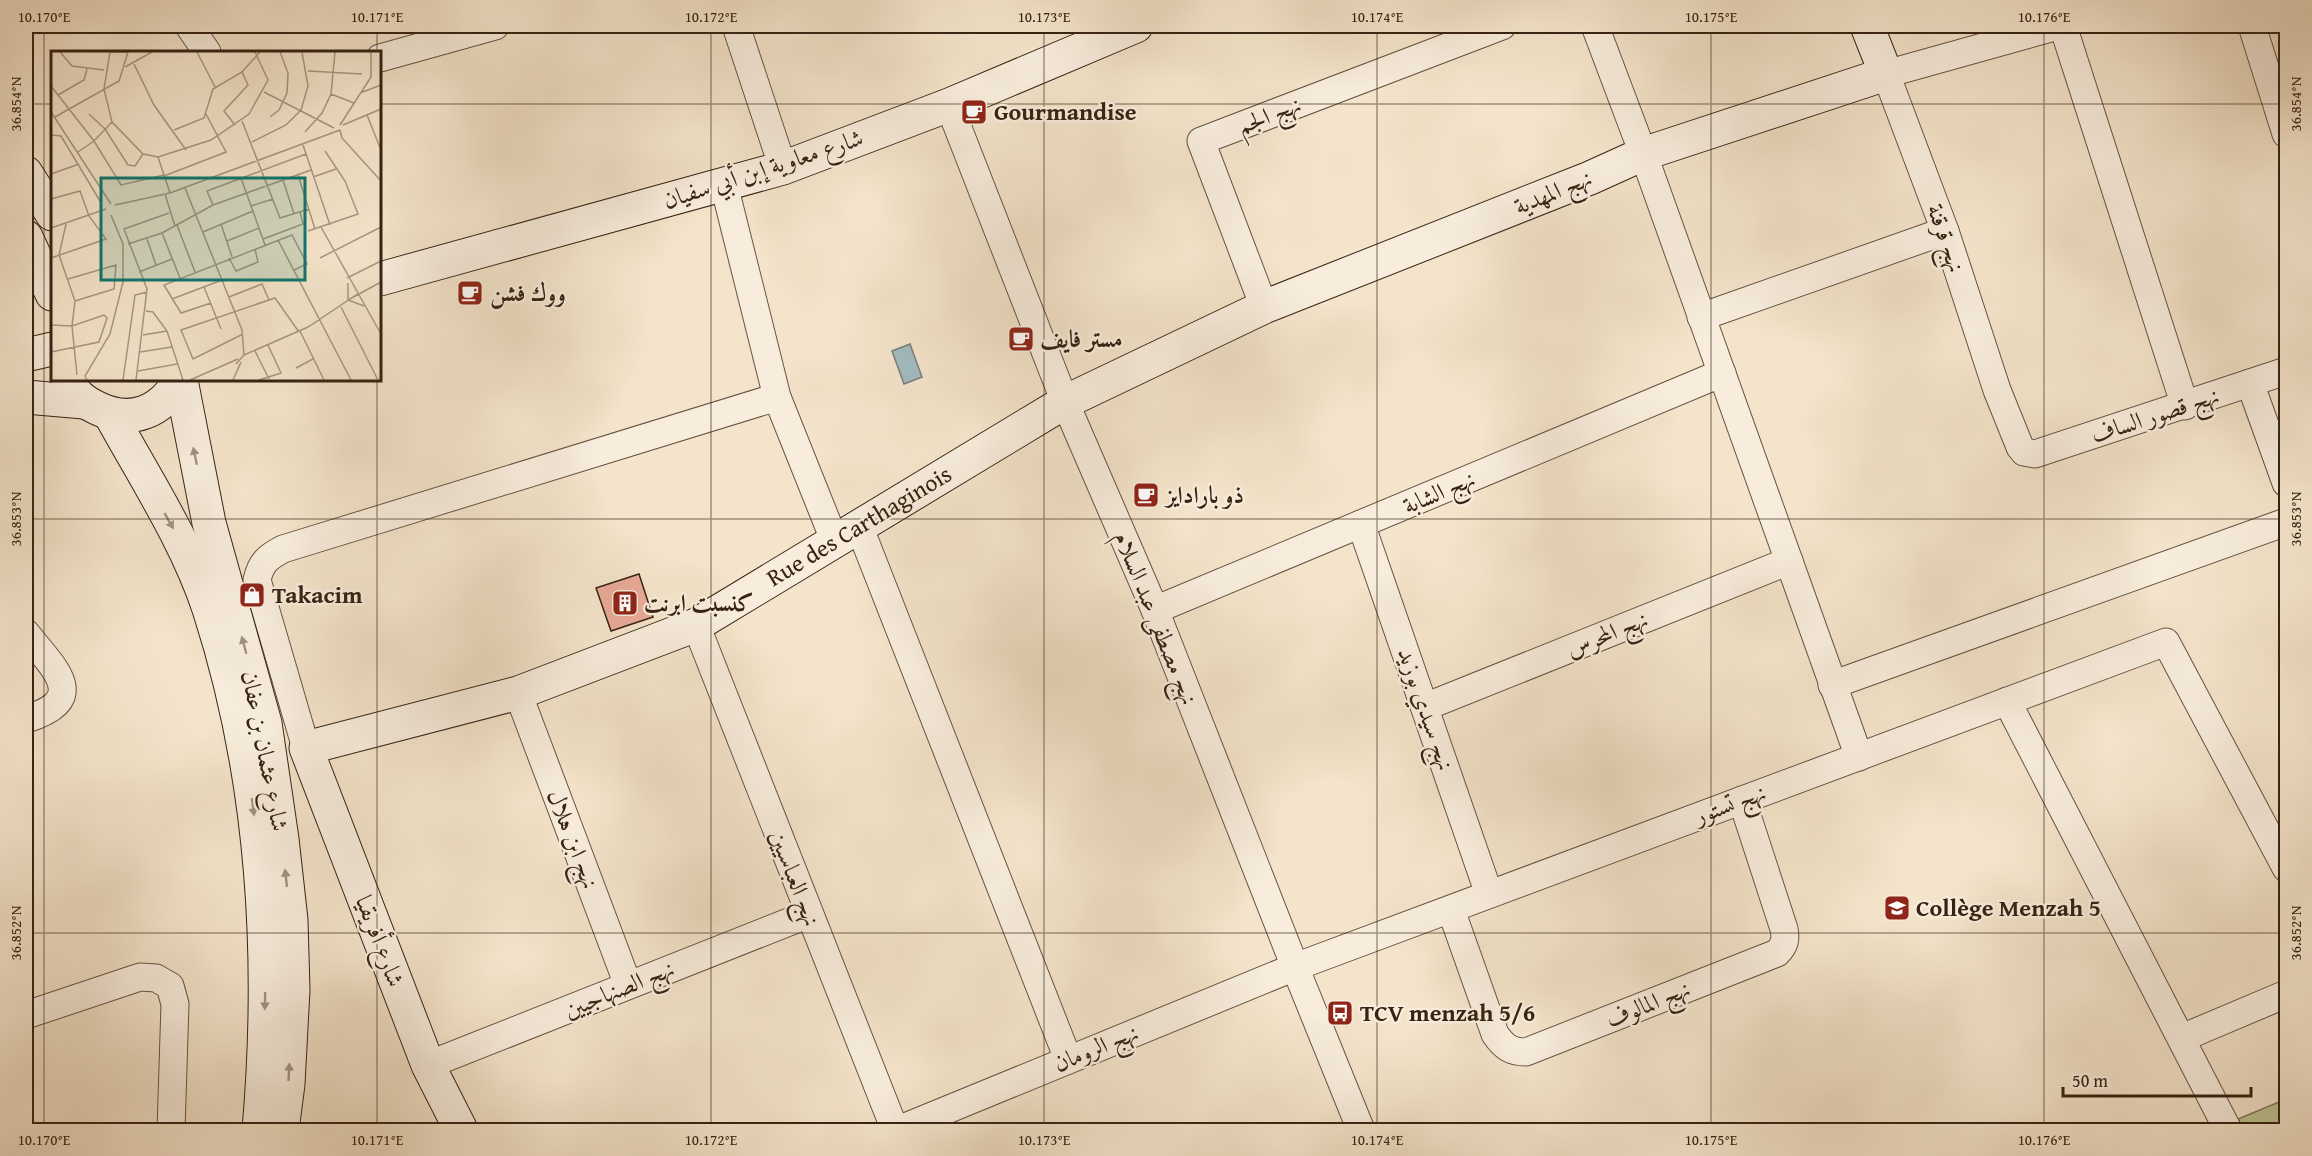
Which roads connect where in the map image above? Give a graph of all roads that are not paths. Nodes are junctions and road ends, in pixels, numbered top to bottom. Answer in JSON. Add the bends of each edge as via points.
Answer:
{"nodes":[{"id":1,"x":189,"y":26,"type":"edge"},
{"id":2,"x":495,"y":26,"type":"edge"},
{"id":3,"x":736,"y":26,"type":"edge"},
{"id":4,"x":1136,"y":26,"type":"edge"},
{"id":5,"x":1502,"y":26,"type":"edge"},
{"id":6,"x":1595,"y":26,"type":"edge"},
{"id":7,"x":1867,"y":26,"type":"edge"},
{"id":8,"x":2058,"y":26,"type":"edge"},
{"id":9,"x":2063,"y":26,"type":"edge"},
{"id":10,"x":2252,"y":26,"type":"edge"},
{"id":11,"x":206,"y":51,"type":"edge"},
{"id":12,"x":381,"y":58,"type":"edge"},
{"id":13,"x":1887,"y":74,"type":"junction"},
{"id":14,"x":949,"y":105,"type":"junction"},
{"id":15,"x":2286,"y":134,"type":"edge"},
{"id":16,"x":1643,"y":154,"type":"junction"},
{"id":17,"x":783,"y":168,"type":"junction"},
{"id":18,"x":26,"y":173,"type":"edge"},
{"id":19,"x":724,"y":185,"type":"junction"},
{"id":20,"x":51,"y":212,"type":"edge"},
{"id":21,"x":1944,"y":231,"type":"junction"},
{"id":22,"x":26,"y":237,"type":"edge"},
{"id":23,"x":381,"y":279,"type":"edge"},
{"id":24,"x":51,"y":292,"type":"edge"},
{"id":25,"x":1264,"y":307,"type":"junction"},
{"id":26,"x":1701,"y":317,"type":"junction"},
{"id":27,"x":51,"y":349,"type":"edge"},
{"id":28,"x":26,"y":356,"type":"edge"},
{"id":29,"x":2286,"y":371,"type":"edge"},
{"id":30,"x":1722,"y":373,"type":"junction"},
{"id":31,"x":179,"y":381,"type":"edge"},
{"id":32,"x":180,"y":381,"type":"edge"},
{"id":33,"x":2250,"y":383,"type":"junction"},
{"id":34,"x":26,"y":397,"type":"edge"},
{"id":35,"x":777,"y":398,"type":"junction"},
{"id":36,"x":87,"y":399,"type":"edge"},
{"id":37,"x":1065,"y":402,"type":"junction"},
{"id":38,"x":2185,"y":406,"type":"junction"},
{"id":39,"x":2024,"y":452,"type":"joint"},
{"id":40,"x":2286,"y":483,"type":"edge"},
{"id":41,"x":2286,"y":522,"type":"edge"},
{"id":42,"x":1361,"y":524,"type":"junction"},
{"id":43,"x":847,"y":534,"type":"junction"},
{"id":44,"x":1790,"y":561,"type":"junction"},
{"id":45,"x":1155,"y":610,"type":"junction"},
{"id":46,"x":696,"y":625,"type":"junction"},
{"id":47,"x":26,"y":633,"type":"edge"},
{"id":48,"x":1833,"y":685,"type":"junction"},
{"id":49,"x":518,"y":693,"type":"junction"},
{"id":50,"x":2007,"y":701,"type":"junction"},
{"id":51,"x":1425,"y":707,"type":"junction"},
{"id":52,"x":26,"y":719,"type":"edge"},
{"id":53,"x":306,"y":748,"type":"junction"},
{"id":54,"x":1860,"y":757,"type":"junction"},
{"id":55,"x":1742,"y":800,"type":"junction"},
{"id":56,"x":2286,"y":868,"type":"edge"},
{"id":57,"x":1490,"y":894,"type":"junction"},
{"id":58,"x":1451,"y":910,"type":"junction"},
{"id":59,"x":809,"y":914,"type":"junction"},
{"id":60,"x":1295,"y":968,"type":"junction"},
{"id":61,"x":628,"y":985,"type":"junction"},
{"id":62,"x":2286,"y":994,"type":"edge"},
{"id":63,"x":26,"y":1015,"type":"edge"},
{"id":64,"x":2182,"y":1038,"type":"junction"},
{"id":65,"x":1068,"y":1059,"type":"junction"},
{"id":66,"x":428,"y":1065,"type":"junction"},
{"id":67,"x":171,"y":1131,"type":"edge"},
{"id":68,"x":259,"y":1131,"type":"edge"},
{"id":69,"x":282,"y":1131,"type":"edge"},
{"id":70,"x":460,"y":1131,"type":"edge"},
{"id":71,"x":896,"y":1131,"type":"edge"},
{"id":72,"x":1361,"y":1131,"type":"edge"},
{"id":73,"x":2229,"y":1131,"type":"edge"}],
"edges":[{"from":1,"to":11,"type":"street"},
{"from":2,"to":12,"type":"street"},
{"from":3,"to":17,"type":"street"},
{"from":4,"to":14,"type":"main road","name":"شارع معاوية إبن أبي سفيان"},
{"from":5,"to":25,"type":"street","name":"نهج الجم","via":[[1201,141]]},
{"from":6,"to":16,"type":"street"},
{"from":7,"to":13,"type":"main road","name":"نهج قرقنة"},
{"from":8,"to":13,"type":"street","name":"نهج المهدية"},
{"from":9,"to":38,"type":"street"},
{"from":10,"to":15,"type":"street"},
{"from":13,"to":16,"type":"main road","name":"نهج المهدية"},
{"from":13,"to":21,"type":"street","name":"نهج قرقنة"},
{"from":14,"to":17,"type":"main road","name":"شارع معاوية إبن أبي سفيان"},
{"from":14,"to":37,"type":"street","name":"نهج مصطفى عبد السلام"},
{"from":16,"to":25,"type":"main road","name":"نهج المهدية"},
{"from":16,"to":26,"type":"street"},
{"from":17,"to":19,"type":"main road","name":"شارع معاوية إبن أبي سفيان"},
{"from":18,"to":20,"type":"main road"},
{"from":19,"to":23,"type":"main road","name":"شارع معاوية إبن أبي سفيان"},
{"from":19,"to":35,"type":"street"},
{"from":21,"to":26,"type":"street"},
{"from":21,"to":39,"type":"street","name":"نهج قرقنة","via":[[1996,390]]},
{"from":22,"to":24,"type":"main road"},
{"from":25,"to":37,"type":"main road","name":"نهج المهدية"},
{"from":26,"to":30,"type":"street"},
{"from":27,"to":28,"type":"main road"},
{"from":29,"to":33,"type":"street","name":"نهج قصور الساف"},
{"from":30,"to":42,"type":"street","name":"نهج الشابة"},
{"from":30,"to":44,"type":"street"},
{"from":31,"to":36,"type":"main road","via":[[159,405],[127,416]]},
{"from":69,"to":32,"type":"main road","name":"شارع عثمان بن عفان","one_way":true,"via":[[293,990],[291,920],[282,839],[265,723],[209,523]]},
{"from":33,"to":38,"type":"street","name":"نهج قصور الساف"},
{"from":33,"to":40,"type":"street"},
{"from":34,"to":36,"type":"main road"},
{"from":35,"to":43,"type":"street"},
{"from":35,"to":53,"type":"street","via":[[283,549],[268,557],[260,566],[257,580]]},
{"from":36,"to":68,"type":"main road","name":"شارع عثمان بن عفان","one_way":true,"via":[[182,542],[209,608],[246,750],[258,843],[266,970]]},
{"from":37,"to":43,"type":"main road","name":"Rue des Carthaginois"},
{"from":37,"to":45,"type":"street","name":"نهج مصطفى عبد السلام"},
{"from":38,"to":39,"type":"street","name":"نهج قصور الساف","via":[[2035,454]]},
{"from":41,"to":48,"type":"street"},
{"from":42,"to":45,"type":"street","name":"نهج الشابة"},
{"from":42,"to":51,"type":"street","name":"نهج سيدي بوزيد"},
{"from":43,"to":46,"type":"main road","name":"Rue des Carthaginois"},
{"from":43,"to":65,"type":"street"},
{"from":44,"to":48,"type":"street"},
{"from":44,"to":51,"type":"street","name":"نهج المحرس"},
{"from":45,"to":60,"type":"street","name":"نهج مصطفى عبد السلام"},
{"from":46,"to":49,"type":"main road","name":"Rue des Carthaginois"},
{"from":46,"to":59,"type":"street","name":"نهج العباسيين"},
{"from":47,"to":52,"type":"street","via":[[63,686],[57,704]]},
{"from":48,"to":54,"type":"street"},
{"from":49,"to":53,"type":"main road","name":"Rue des Carthaginois"},
{"from":49,"to":61,"type":"street","name":"نهج ابن هلال"},
{"from":50,"to":54,"type":"street","name":"نهج تستور"},
{"from":50,"to":56,"type":"street","name":"نهج تستور","via":[[2166,642]]},
{"from":50,"to":64,"type":"street"},
{"from":51,"to":57,"type":"street","name":"نهج سيدي بوزيد"},
{"from":53,"to":66,"type":"main road","name":"شارع أفريقيا"},
{"from":54,"to":55,"type":"street","name":"نهج تستور"},
{"from":55,"to":57,"type":"street","name":"نهج تستور"},
{"from":55,"to":58,"type":"street","name":"نهج المالوف","via":[[1784,929],[1782,947],[1526,1052],[1514,1052],[1495,1034]]},
{"from":57,"to":58,"type":"street","name":"نهج تستور"},
{"from":58,"to":60,"type":"street","name":"نهج تستور"},
{"from":59,"to":61,"type":"street","name":"نهج الصنهاجيين"},
{"from":59,"to":71,"type":"street","name":"نهج العباسيين"},
{"from":60,"to":65,"type":"street","name":"نهج الرومان"},
{"from":60,"to":72,"type":"street","name":"نهج مصطفى عبد السلام"},
{"from":61,"to":66,"type":"street","name":"نهج الصنهاجيين"},
{"from":62,"to":64,"type":"street"},
{"from":63,"to":67,"type":"street","via":[[140,977],[156,978],[170,986],[175,1004]]},
{"from":64,"to":73,"type":"street"},
{"from":65,"to":71,"type":"street","name":"نهج الرومان"},
{"from":66,"to":70,"type":"main road","name":"شارع أفريقيا"}]}
